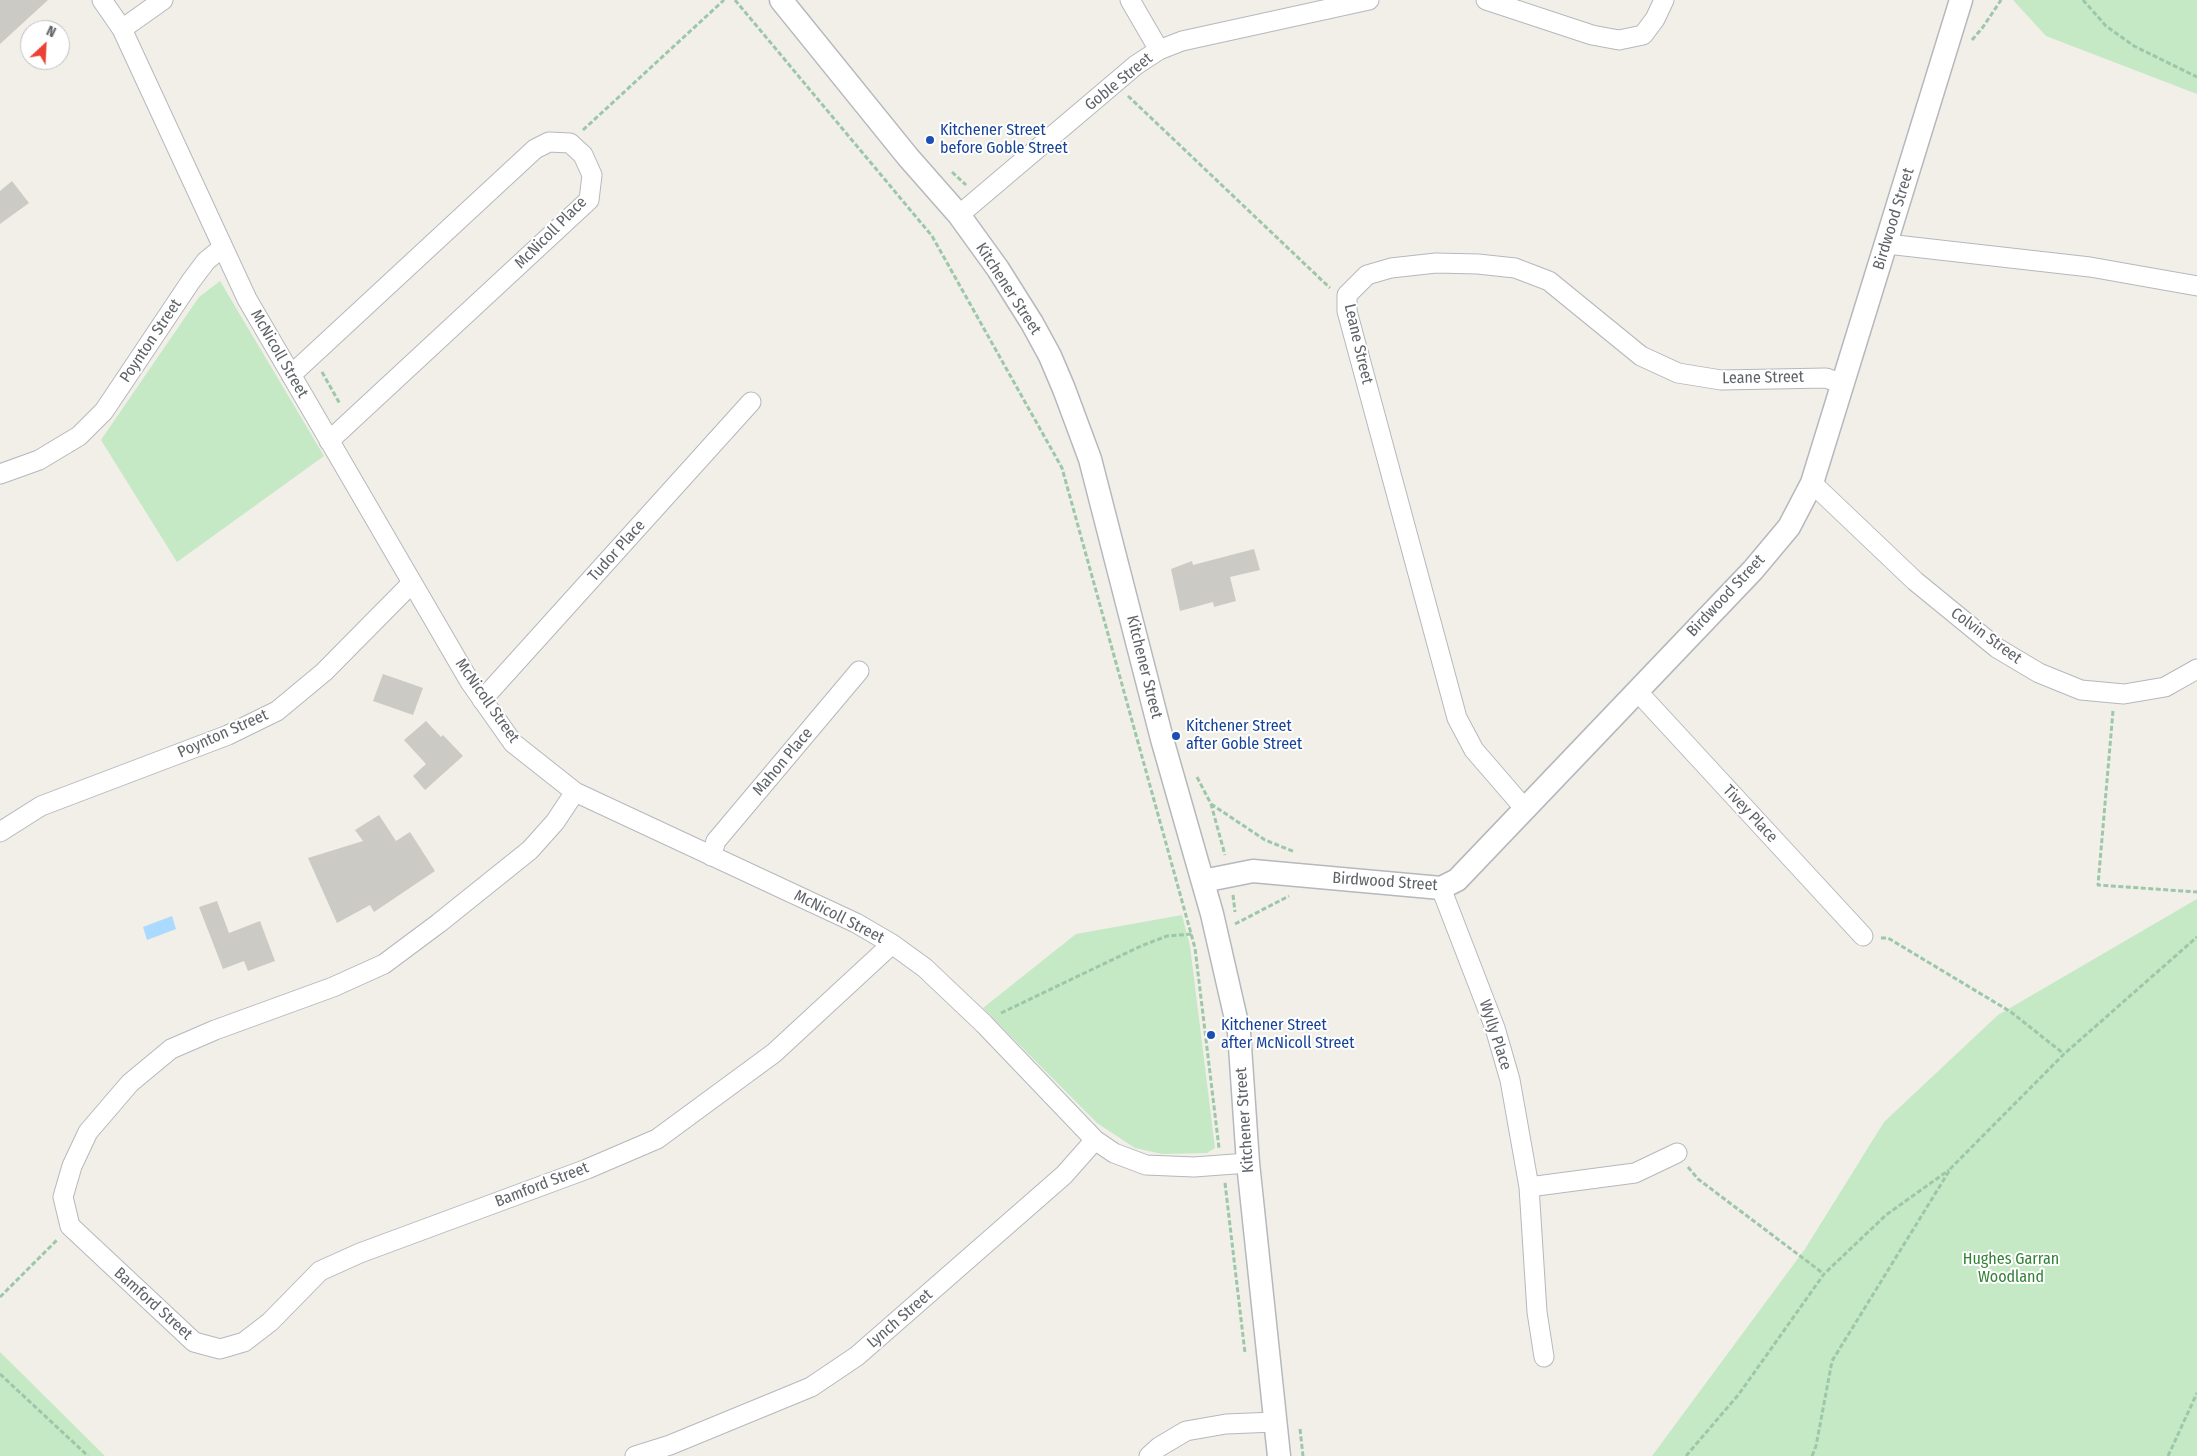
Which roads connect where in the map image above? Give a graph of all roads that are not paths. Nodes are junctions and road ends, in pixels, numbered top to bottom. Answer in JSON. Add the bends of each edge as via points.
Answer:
{"nodes":[{"id":1,"x":102,"y":0,"type":"edge"},
{"id":2,"x":163,"y":0,"type":"edge"},
{"id":3,"x":780,"y":0,"type":"edge"},
{"id":4,"x":1130,"y":0,"type":"edge"},
{"id":5,"x":1369,"y":0,"type":"edge"},
{"id":6,"x":1486,"y":0,"type":"edge"},
{"id":7,"x":1664,"y":0,"type":"edge"},
{"id":8,"x":1961,"y":0,"type":"edge"},
{"id":9,"x":122,"y":29,"type":"junction"},
{"id":10,"x":1159,"y":50,"type":"junction"},
{"id":11,"x":959,"y":215,"type":"junction"},
{"id":12,"x":1887,"y":244,"type":"junction"},
{"id":13,"x":223,"y":248,"type":"junction"},
{"id":14,"x":2197,"y":286,"type":"edge"},
{"id":15,"x":291,"y":375,"type":"junction"},
{"id":16,"x":1844,"y":384,"type":"junction"},
{"id":17,"x":751,"y":402,"type":"dead end"},
{"id":18,"x":329,"y":441,"type":"junction"},
{"id":19,"x":0,"y":474,"type":"edge"},
{"id":20,"x":1812,"y":483,"type":"junction"},
{"id":21,"x":412,"y":583,"type":"junction"},
{"id":22,"x":2197,"y":669,"type":"edge"},
{"id":23,"x":859,"y":671,"type":"dead end"},
{"id":24,"x":1638,"y":691,"type":"junction"},
{"id":25,"x":482,"y":700,"type":"junction"},
{"id":26,"x":575,"y":792,"type":"junction"},
{"id":27,"x":1525,"y":809,"type":"junction"},
{"id":28,"x":0,"y":832,"type":"edge"},
{"id":29,"x":711,"y":856,"type":"junction"},
{"id":30,"x":1203,"y":881,"type":"junction"},
{"id":31,"x":1441,"y":888,"type":"junction"},
{"id":32,"x":1863,"y":936,"type":"road end"},
{"id":33,"x":892,"y":944,"type":"junction"},
{"id":34,"x":1095,"y":1140,"type":"junction"},
{"id":35,"x":1677,"y":1153,"type":"road end"},
{"id":36,"x":1248,"y":1163,"type":"junction"},
{"id":37,"x":1529,"y":1187,"type":"junction"},
{"id":38,"x":1544,"y":1357,"type":"dead end"},
{"id":39,"x":1274,"y":1422,"type":"junction"},
{"id":40,"x":673,"y":1451,"type":"edge"},
{"id":41,"x":635,"y":1456,"type":"edge"},
{"id":42,"x":1149,"y":1456,"type":"edge"},
{"id":43,"x":1279,"y":1456,"type":"edge"}],
"edges":[{"from":1,"to":9,"type":"street","name":"McNicoll Street"},
{"from":2,"to":9,"type":"street"},
{"from":3,"to":11,"type":"street","name":"Kitchener Street"},
{"from":4,"to":10,"type":"street"},
{"from":5,"to":10,"type":"street","name":"Goble Street"},
{"from":6,"to":7,"type":"street","via":[[1592,35],[1619,40],[1643,35],[1655,20]]},
{"from":8,"to":12,"type":"street","name":"Birdwood Street"},
{"from":9,"to":13,"type":"street","name":"McNicoll Street"},
{"from":10,"to":11,"type":"street","name":"Goble Street","via":[[1115,83]]},
{"from":11,"to":30,"type":"street","name":"Kitchener Street","via":[[1032,323],[1064,388],[1090,459],[1162,739]]},
{"from":12,"to":14,"type":"street","via":[[2090,267]]},
{"from":12,"to":16,"type":"street","name":"Birdwood Street"},
{"from":13,"to":15,"type":"street","name":"McNicoll Street","via":[[247,299]]},
{"from":13,"to":19,"type":"street","name":"Poynton Street","via":[[206,261],[98,418],[79,436],[47,455]]},
{"from":15,"to":18,"type":"street","name":"McNicoll Street"},
{"from":15,"to":18,"type":"street","name":"McNicoll Place","via":[[535,150],[550,142],[570,143],[583,155],[592,175],[588,200]]},
{"from":16,"to":20,"type":"street","name":"Birdwood Street"},
{"from":16,"to":27,"type":"street","name":"Leane Street","via":[[1826,378],[1720,380],[1678,373],[1642,356],[1549,281],[1516,268],[1436,263],[1391,268],[1367,275],[1347,295],[1347,311],[1457,718],[1474,750]]},
{"from":17,"to":25,"type":"street","name":"Tudor Place"},
{"from":18,"to":21,"type":"street","name":"McNicoll Street"},
{"from":20,"to":22,"type":"street","name":"Colvin Street","via":[[1915,581],[1997,648],[2039,673],[2081,690],[2124,694],[2165,687]]},
{"from":20,"to":24,"type":"street","name":"Birdwood Street","via":[[1788,527]]},
{"from":21,"to":25,"type":"street","name":"McNicoll Street"},
{"from":21,"to":28,"type":"street","name":"Poynton Street","via":[[324,672],[277,710],[228,735],[41,806]]},
{"from":23,"to":29,"type":"street","name":"Mahon Place","via":[[716,841]]},
{"from":24,"to":27,"type":"street","name":"Birdwood Street"},
{"from":24,"to":32,"type":"street","name":"Tivey Place"},
{"from":25,"to":26,"type":"street","name":"McNicoll Street","via":[[513,743]]},
{"from":26,"to":29,"type":"street","name":"McNicoll Street"},
{"from":26,"to":33,"type":"street","name":"Bamford Street","via":[[555,822],[530,850],[384,964],[171,1049],[130,1082],[88,1132],[72,1166],[63,1196],[70,1226],[194,1342],[220,1349],[244,1342],[270,1322],[320,1271],[360,1253],[587,1169],[657,1138],[774,1053]]},
{"from":27,"to":31,"type":"street","name":"Birdwood Street","via":[[1457,880]]},
{"from":29,"to":33,"type":"street","name":"McNicoll Street","via":[[856,923]]},
{"from":30,"to":31,"type":"street","name":"Birdwood Street","via":[[1254,871]]},
{"from":30,"to":36,"type":"street","name":"Kitchener Street","via":[[1239,1032]]},
{"from":31,"to":37,"type":"street","name":"Wylly Place","via":[[1495,1028],[1510,1080]]},
{"from":33,"to":34,"type":"street","name":"McNicoll Street","via":[[924,968],[984,1024]]},
{"from":34,"to":36,"type":"street","name":"McNicoll Street","via":[[1114,1153],[1146,1165],[1194,1168]]},
{"from":34,"to":40,"type":"street","name":"Lynch Street","via":[[1064,1175],[857,1356],[811,1387]]},
{"from":35,"to":37,"type":"street","via":[[1635,1173]]},
{"from":36,"to":39,"type":"street","name":"Kitchener Street"},
{"from":37,"to":38,"type":"street","name":"Wylly Place","via":[[1537,1312]]},
{"from":39,"to":42,"type":"street","via":[[1226,1424],[1186,1431]]},
{"from":39,"to":43,"type":"street","name":"Kitchener Street"},
{"from":40,"to":41,"type":"street","name":"Lynch Street"}]}
